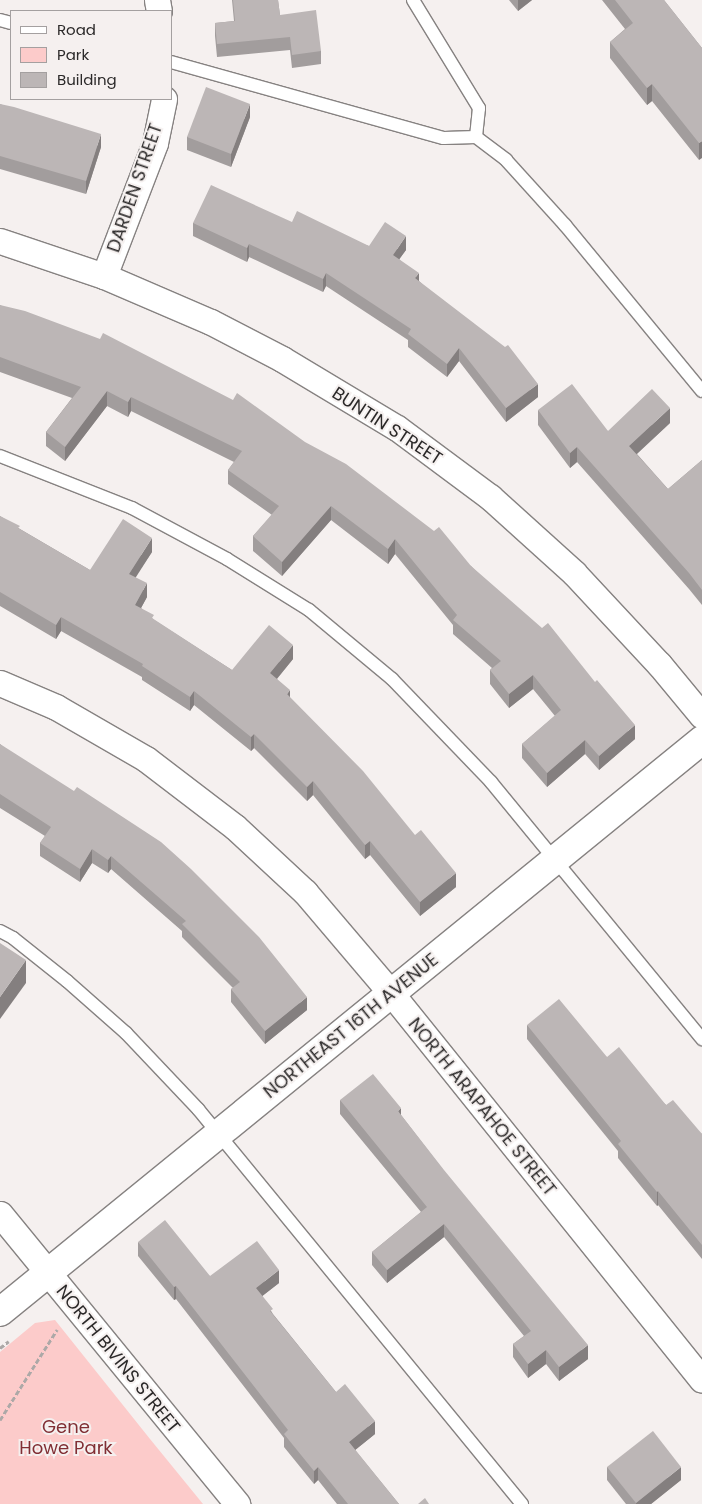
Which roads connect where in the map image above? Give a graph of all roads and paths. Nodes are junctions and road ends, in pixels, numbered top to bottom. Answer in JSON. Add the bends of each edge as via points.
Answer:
{"nodes":[{"id":1,"x":413,"y":0,"type":"edge"},
{"id":2,"x":172,"y":62,"type":"edge"},
{"id":3,"x":164,"y":100,"type":"edge"},
{"id":4,"x":476,"y":137,"type":"junction"},
{"id":5,"x":0,"y":241,"type":"edge"},
{"id":6,"x":104,"y":276,"type":"junction"},
{"id":7,"x":702,"y":391,"type":"edge"},
{"id":8,"x":0,"y":456,"type":"edge"},
{"id":9,"x":0,"y":683,"type":"edge"},
{"id":10,"x":702,"y":716,"type":"edge"},
{"id":11,"x":702,"y":740,"type":"edge"},
{"id":12,"x":555,"y":860,"type":"junction"},
{"id":13,"x":0,"y":931,"type":"edge"},
{"id":14,"x":391,"y":993,"type":"junction"},
{"id":15,"x":702,"y":1039,"type":"edge"},
{"id":16,"x":219,"y":1133,"type":"junction"},
{"id":17,"x":0,"y":1214,"type":"edge"},
{"id":18,"x":48,"y":1273,"type":"junction"},
{"id":19,"x":0,"y":1312,"type":"edge"},
{"id":20,"x":62,"y":1323,"type":"dead end"},
{"id":21,"x":702,"y":1380,"type":"edge"},
{"id":22,"x":0,"y":1420,"type":"edge"},
{"id":23,"x":237,"y":1504,"type":"edge"},
{"id":24,"x":522,"y":1504,"type":"edge"}],
"edges":[{"from":1,"to":4,"type":"lane","via":[[479,108]]},
{"from":2,"to":4,"type":"lane","via":[[444,138]]},
{"from":3,"to":6,"type":"street","name":"DARDEN STREET","via":[[155,143]]},
{"from":4,"to":7,"type":"lane","via":[[506,160],[564,225]]},
{"from":5,"to":6,"type":"street","name":"BUNTIN STREET"},
{"from":6,"to":10,"type":"street","name":"BUNTIN STREET","via":[[219,326],[282,359],[397,428],[490,497],[574,573],[659,664]]},
{"from":8,"to":12,"type":"lane","via":[[132,508],[227,559],[308,610],[392,679],[491,782]]},
{"from":9,"to":14,"type":"street","name":"NORTH ARAPAHOE STREET","via":[[56,707],[146,759],[235,827],[305,892]]},
{"from":11,"to":12,"type":"street","name":"NORTHEAST 16TH AVENUE"},
{"from":12,"to":14,"type":"street","name":"NORTHEAST 16TH AVENUE"},
{"from":12,"to":15,"type":"lane"},
{"from":13,"to":16,"type":"lane","via":[[67,981],[126,1033]]},
{"from":14,"to":16,"type":"street","name":"NORTHEAST 16TH AVENUE"},
{"from":14,"to":21,"type":"street","name":"NORTH ARAPAHOE STREET"},
{"from":16,"to":18,"type":"street","name":"NORTHEAST 16TH AVENUE"},
{"from":16,"to":24,"type":"lane"},
{"from":17,"to":18,"type":"street","name":"NORTH BIVINS STREET"},
{"from":18,"to":19,"type":"street","name":"NORTHEAST 16TH AVENUE"},
{"from":18,"to":23,"type":"street","name":"NORTH BIVINS STREET"},
{"from":20,"to":22,"type":"path"}]}
